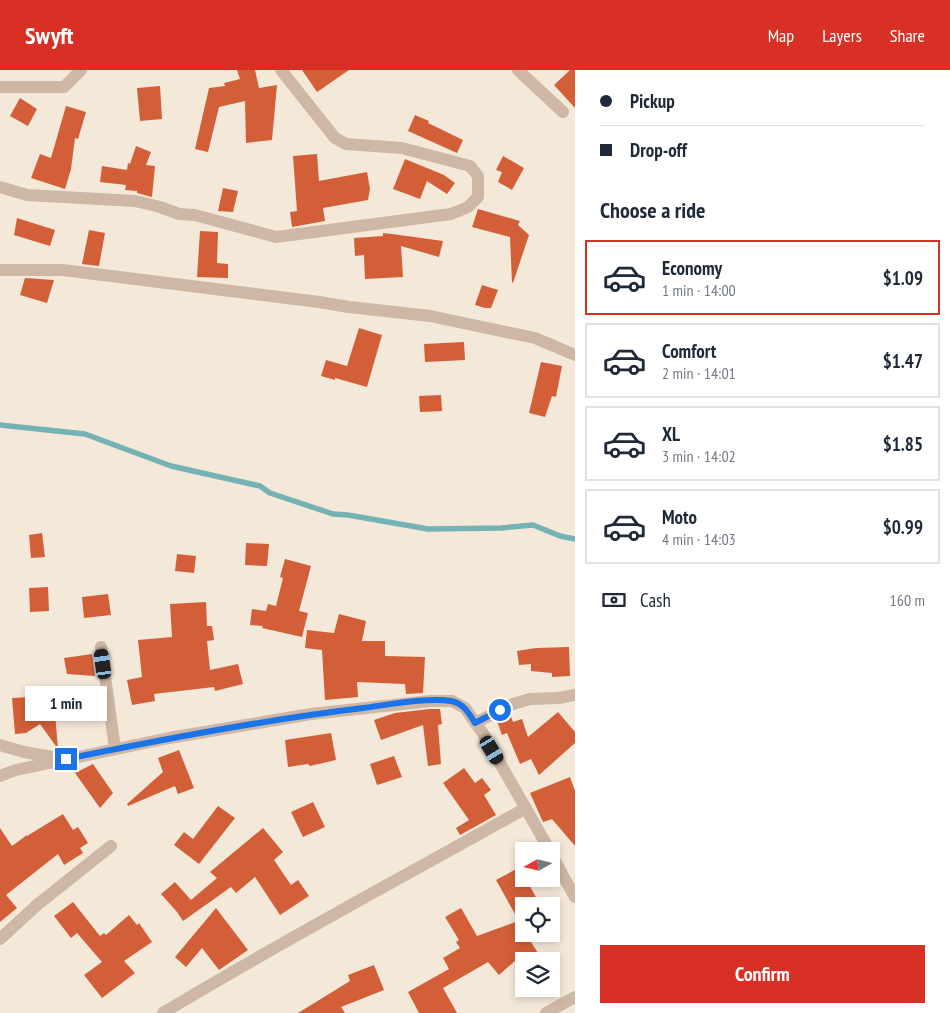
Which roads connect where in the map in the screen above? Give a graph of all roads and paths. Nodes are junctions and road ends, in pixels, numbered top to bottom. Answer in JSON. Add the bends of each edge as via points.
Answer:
{"nodes":[{"id":1,"x":82,"y":70,"type":"edge"},
{"id":2,"x":281,"y":70,"type":"edge"},
{"id":3,"x":518,"y":70,"type":"edge"},
{"id":4,"x":0,"y":87,"type":"edge"},
{"id":5,"x":563,"y":112,"type":"dead end"},
{"id":6,"x":0,"y":187,"type":"edge"},
{"id":7,"x":0,"y":270,"type":"edge"},
{"id":8,"x":575,"y":355,"type":"edge"},
{"id":9,"x":101,"y":647,"type":"dead end"},
{"id":10,"x":575,"y":694,"type":"edge"},
{"id":11,"x":475,"y":723,"type":"junction"},
{"id":12,"x":0,"y":745,"type":"edge"},
{"id":13,"x":115,"y":749,"type":"junction"},
{"id":14,"x":66,"y":759,"type":"junction"},
{"id":15,"x":0,"y":776,"type":"edge"},
{"id":16,"x":526,"y":808,"type":"junction"},
{"id":17,"x":545,"y":842,"type":"edge"},
{"id":18,"x":111,"y":846,"type":"dead end"},
{"id":19,"x":560,"y":870,"type":"edge"},
{"id":20,"x":575,"y":898,"type":"edge"},
{"id":21,"x":0,"y":940,"type":"edge"},
{"id":22,"x":575,"y":998,"type":"edge"},
{"id":23,"x":163,"y":1013,"type":"edge"},
{"id":24,"x":546,"y":1013,"type":"edge"}],
"edges":[{"from":1,"to":4,"type":"street","via":[[64,87]]},
{"from":2,"to":6,"type":"street","via":[[335,138],[346,144],[402,148],[470,166],[478,176],[478,197],[468,208],[451,214],[276,237],[135,201],[27,194]]},
{"from":3,"to":5,"type":"street"},
{"from":7,"to":8,"type":"street","via":[[63,270],[430,316],[534,338]]},
{"from":9,"to":13,"type":"street"},
{"from":10,"to":11,"type":"street","via":[[530,699]]},
{"from":11,"to":13,"type":"street","via":[[465,708],[452,701],[430,700],[311,714]]},
{"from":11,"to":16,"type":"street"},
{"from":12,"to":14,"type":"street"},
{"from":13,"to":14,"type":"street"},
{"from":14,"to":15,"type":"street"},
{"from":16,"to":17,"type":"street"},
{"from":16,"to":23,"type":"street"},
{"from":18,"to":21,"type":"street","via":[[37,904]]},
{"from":19,"to":20,"type":"street"},
{"from":22,"to":24,"type":"street"}]}
